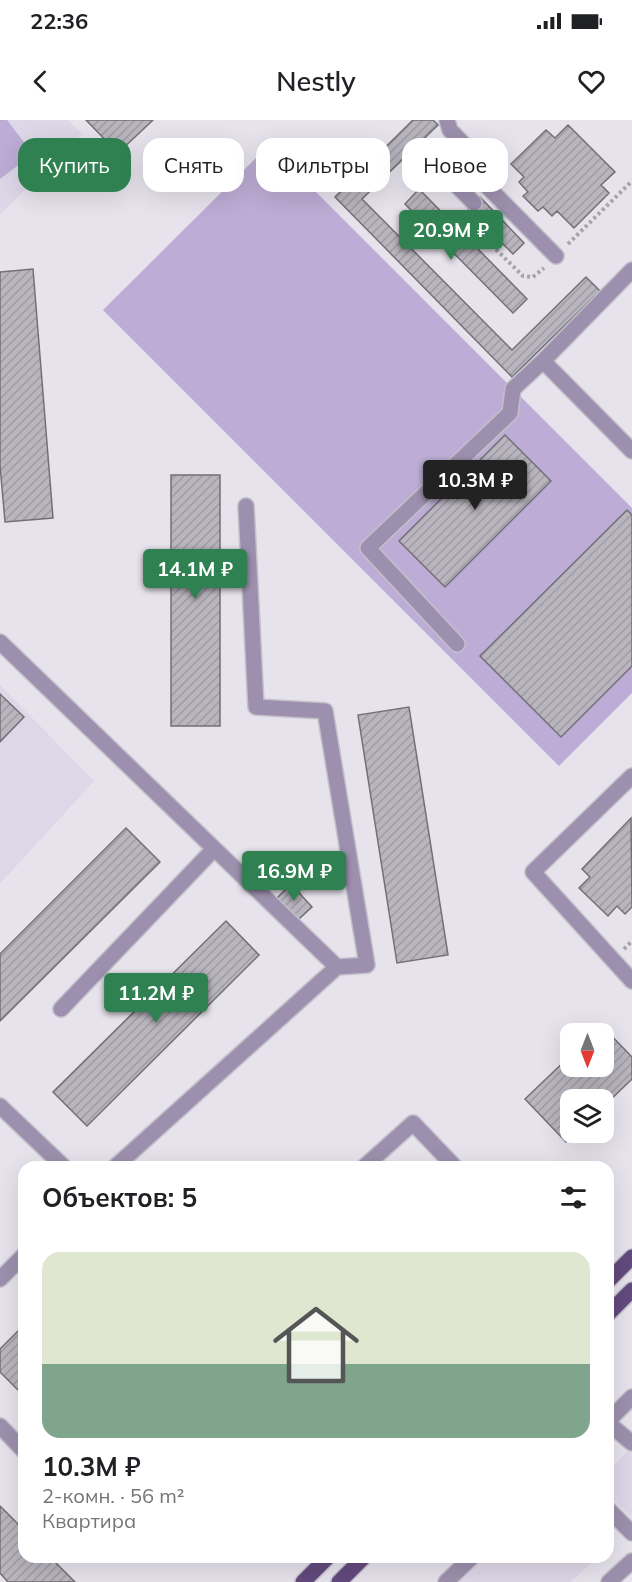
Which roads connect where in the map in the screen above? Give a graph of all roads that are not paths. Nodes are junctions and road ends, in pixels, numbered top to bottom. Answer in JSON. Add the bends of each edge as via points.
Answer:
{"nodes":[{"id":1,"x":447,"y":120,"type":"edge"},
{"id":2,"x":458,"y":138,"type":"edge"},
{"id":3,"x":463,"y":192,"type":"edge"},
{"id":4,"x":493,"y":192,"type":"edge"},
{"id":5,"x":474,"y":203,"type":"dead end"},
{"id":6,"x":556,"y":256,"type":"dead end"},
{"id":7,"x":632,"y":270,"type":"edge"},
{"id":8,"x":543,"y":360,"type":"junction"},
{"id":9,"x":632,"y":451,"type":"edge"},
{"id":10,"x":246,"y":506,"type":"dead end"},
{"id":11,"x":0,"y":642,"type":"edge"},
{"id":12,"x":457,"y":644,"type":"dead end"},
{"id":13,"x":632,"y":777,"type":"edge"},
{"id":14,"x":214,"y":849,"type":"junction"},
{"id":15,"x":337,"y":968,"type":"junction"},
{"id":16,"x":632,"y":981,"type":"edge"},
{"id":17,"x":61,"y":1009,"type":"dead end"},
{"id":18,"x":0,"y":1106,"type":"edge"},
{"id":19,"x":58,"y":1161,"type":"edge"},
{"id":20,"x":125,"y":1161,"type":"edge"},
{"id":21,"x":371,"y":1161,"type":"edge"},
{"id":22,"x":449,"y":1161,"type":"edge"},
{"id":23,"x":632,"y":1257,"type":"edge"},
{"id":24,"x":18,"y":1261,"type":"edge"},
{"id":25,"x":614,"y":1275,"type":"edge"},
{"id":26,"x":0,"y":1279,"type":"edge"},
{"id":27,"x":632,"y":1290,"type":"edge"},
{"id":28,"x":614,"y":1308,"type":"edge"},
{"id":29,"x":632,"y":1397,"type":"edge"},
{"id":30,"x":614,"y":1416,"type":"edge"},
{"id":31,"x":0,"y":1426,"type":"edge"},
{"id":32,"x":614,"y":1427,"type":"edge"},
{"id":33,"x":632,"y":1443,"type":"edge"},
{"id":34,"x":18,"y":1445,"type":"edge"},
{"id":35,"x":614,"y":1515,"type":"edge"},
{"id":36,"x":632,"y":1533,"type":"edge"},
{"id":37,"x":632,"y":1561,"type":"edge"},
{"id":38,"x":322,"y":1563,"type":"edge"},
{"id":39,"x":358,"y":1563,"type":"edge"},
{"id":40,"x":466,"y":1563,"type":"edge"},
{"id":41,"x":303,"y":1582,"type":"edge"},
{"id":42,"x":339,"y":1582,"type":"edge"},
{"id":43,"x":447,"y":1582,"type":"edge"},
{"id":44,"x":609,"y":1582,"type":"edge"}],
"edges":[{"from":1,"to":2,"type":"street"},
{"from":3,"to":5,"type":"street"},
{"from":4,"to":6,"type":"street"},
{"from":7,"to":8,"type":"street"},
{"from":8,"to":9,"type":"street"},
{"from":8,"to":12,"type":"street","via":[[513,389],[510,413],[368,548]]},
{"from":10,"to":15,"type":"street","via":[[256,707],[325,711],[367,964]]},
{"from":11,"to":14,"type":"street"},
{"from":13,"to":16,"type":"street","via":[[533,872]]},
{"from":14,"to":15,"type":"street"},
{"from":14,"to":17,"type":"street"},
{"from":15,"to":20,"type":"street"},
{"from":18,"to":19,"type":"street"},
{"from":21,"to":22,"type":"street","via":[[413,1123]]},
{"from":23,"to":25,"type":"main road"},
{"from":24,"to":26,"type":"street"},
{"from":27,"to":28,"type":"main road"},
{"from":29,"to":30,"type":"street"},
{"from":31,"to":34,"type":"street"},
{"from":32,"to":33,"type":"street"},
{"from":35,"to":36,"type":"street"},
{"from":37,"to":44,"type":"street"},
{"from":38,"to":41,"type":"main road"},
{"from":39,"to":42,"type":"main road"},
{"from":40,"to":43,"type":"street"}]}
